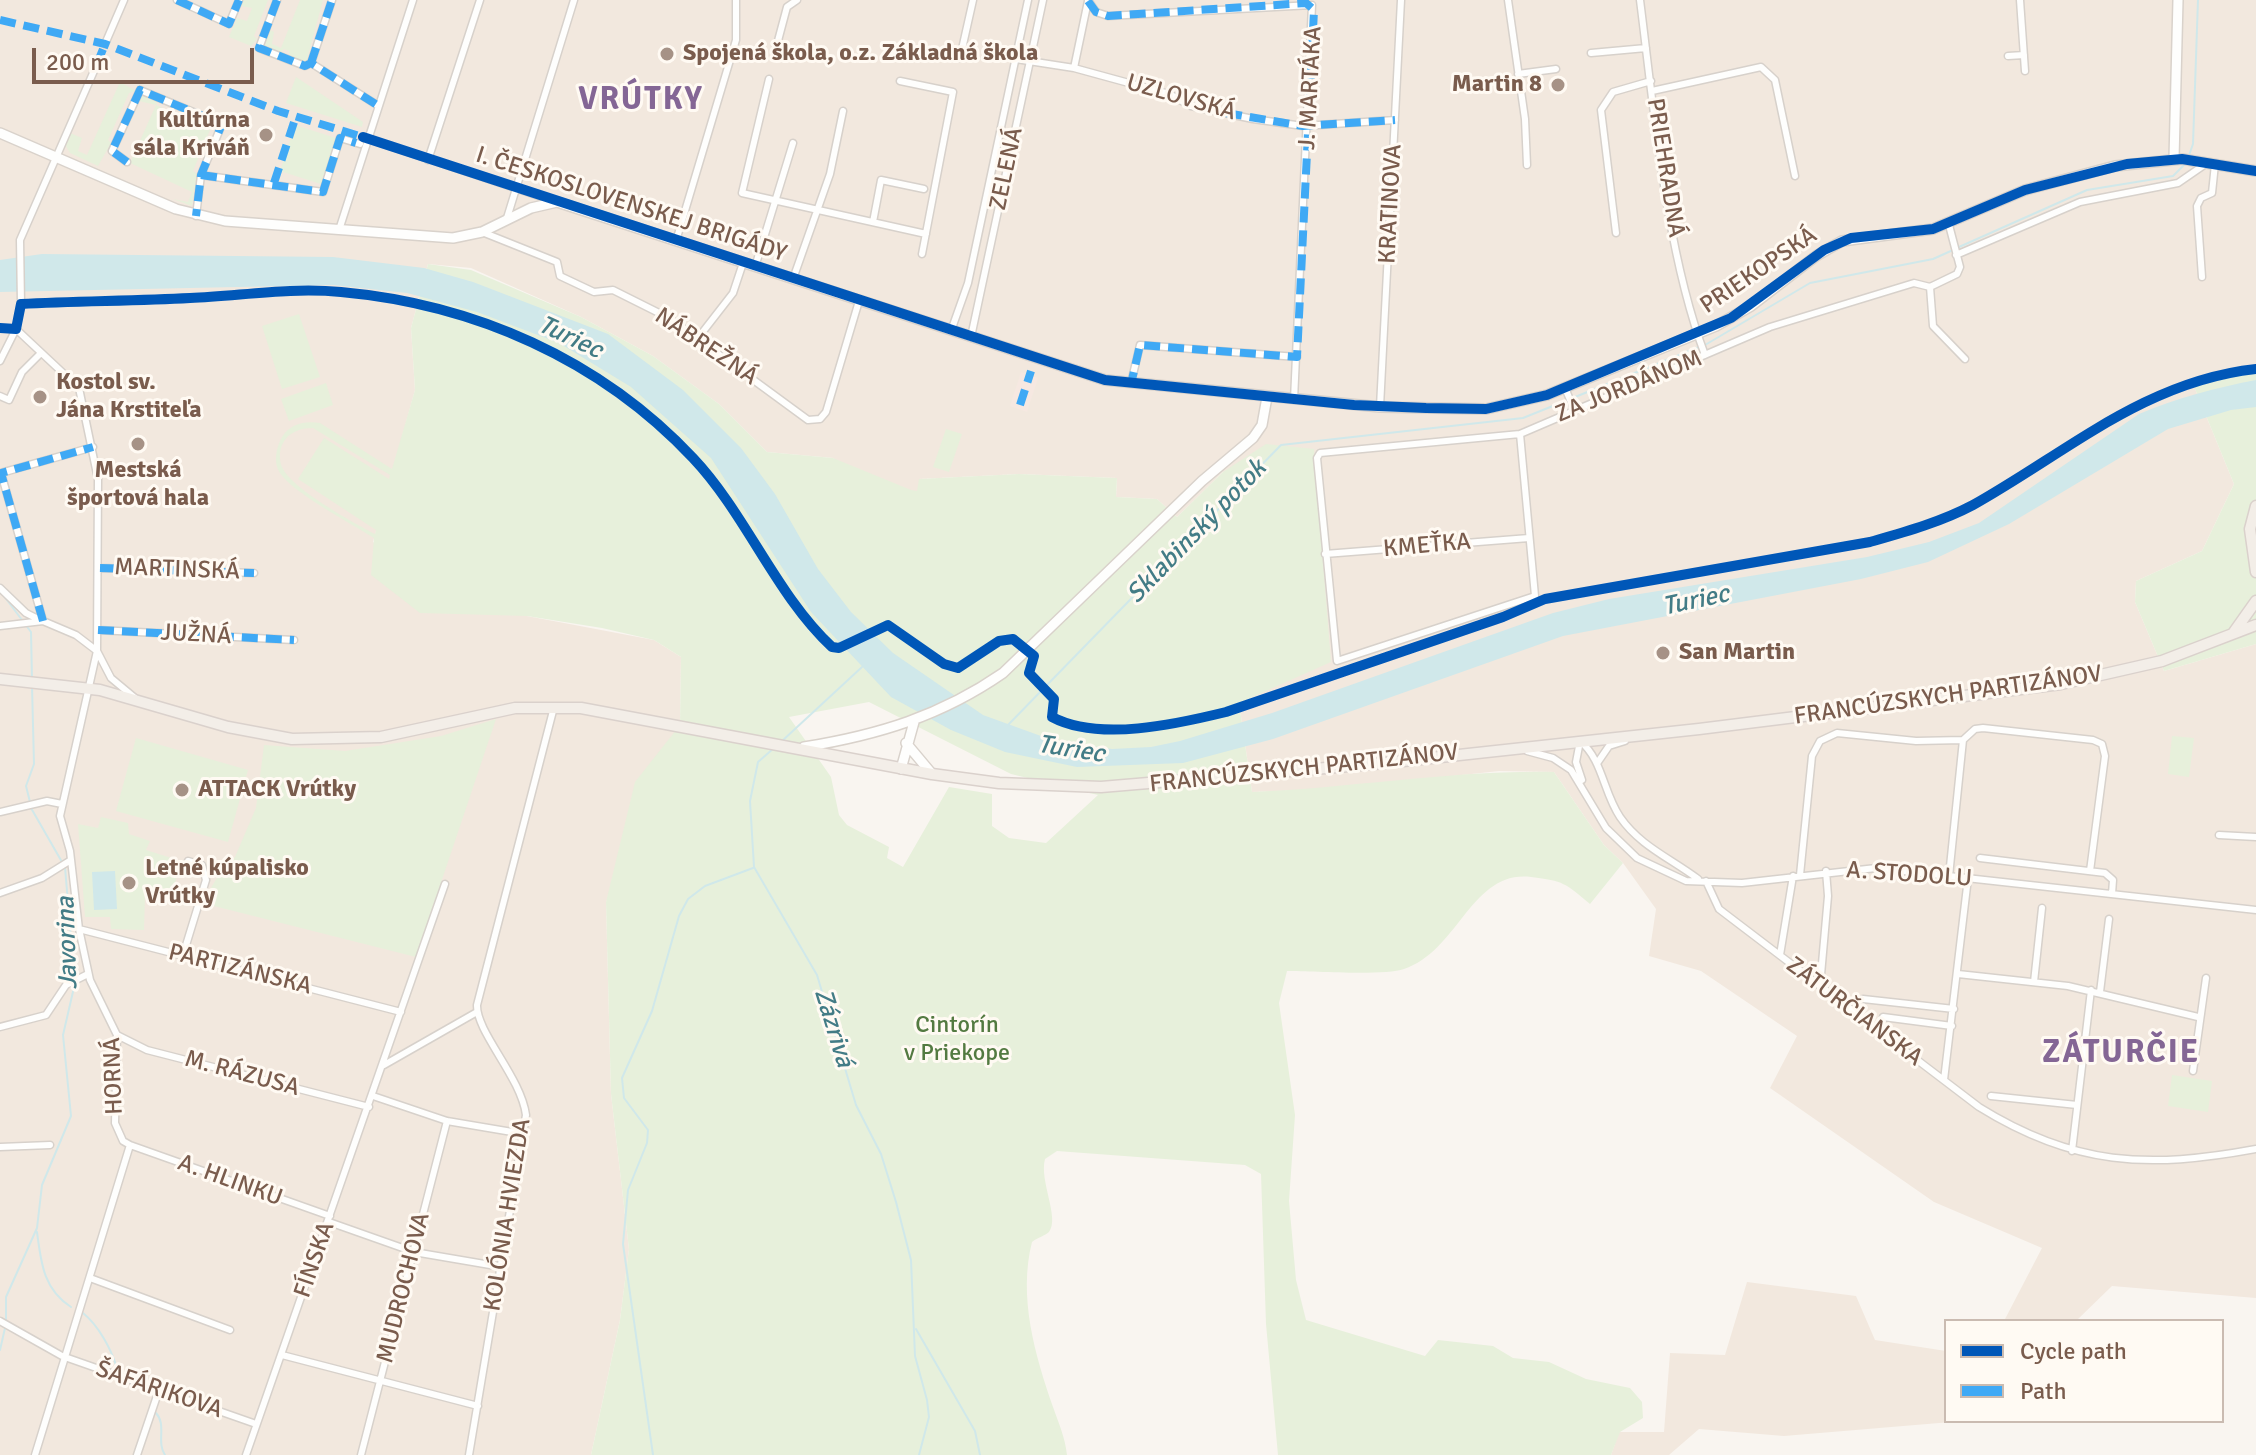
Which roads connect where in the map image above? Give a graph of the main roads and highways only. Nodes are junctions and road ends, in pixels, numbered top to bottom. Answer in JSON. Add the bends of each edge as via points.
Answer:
{"nodes":[{"id":1,"x":2256,"y":506,"type":"edge"},
{"id":2,"x":2255,"y":557,"type":"edge"},
{"id":3,"x":2256,"y":572,"type":"edge"},
{"id":4,"x":2256,"y":601,"type":"edge"},
{"id":5,"x":2256,"y":625,"type":"edge"},
{"id":6,"x":2231,"y":635,"type":"junction"},
{"id":7,"x":0,"y":679,"type":"edge"}],
"edges":[{"from":1,"to":2,"type":"main road","via":[[2250,529]]},
{"from":2,"to":3,"type":"main road"},
{"from":4,"to":6,"type":"main road"},
{"from":5,"to":6,"type":"main road","name":"FRANCÚZSKYCH PARTIZÁNOV"},
{"from":6,"to":7,"type":"main road","name":"FRANCÚZSKYCH PARTIZÁNOV","via":[[2142,667],[2061,684],[1643,735],[1101,787],[932,774],[609,711],[554,707],[496,711],[381,737],[317,740],[249,732],[87,687]]}]}
